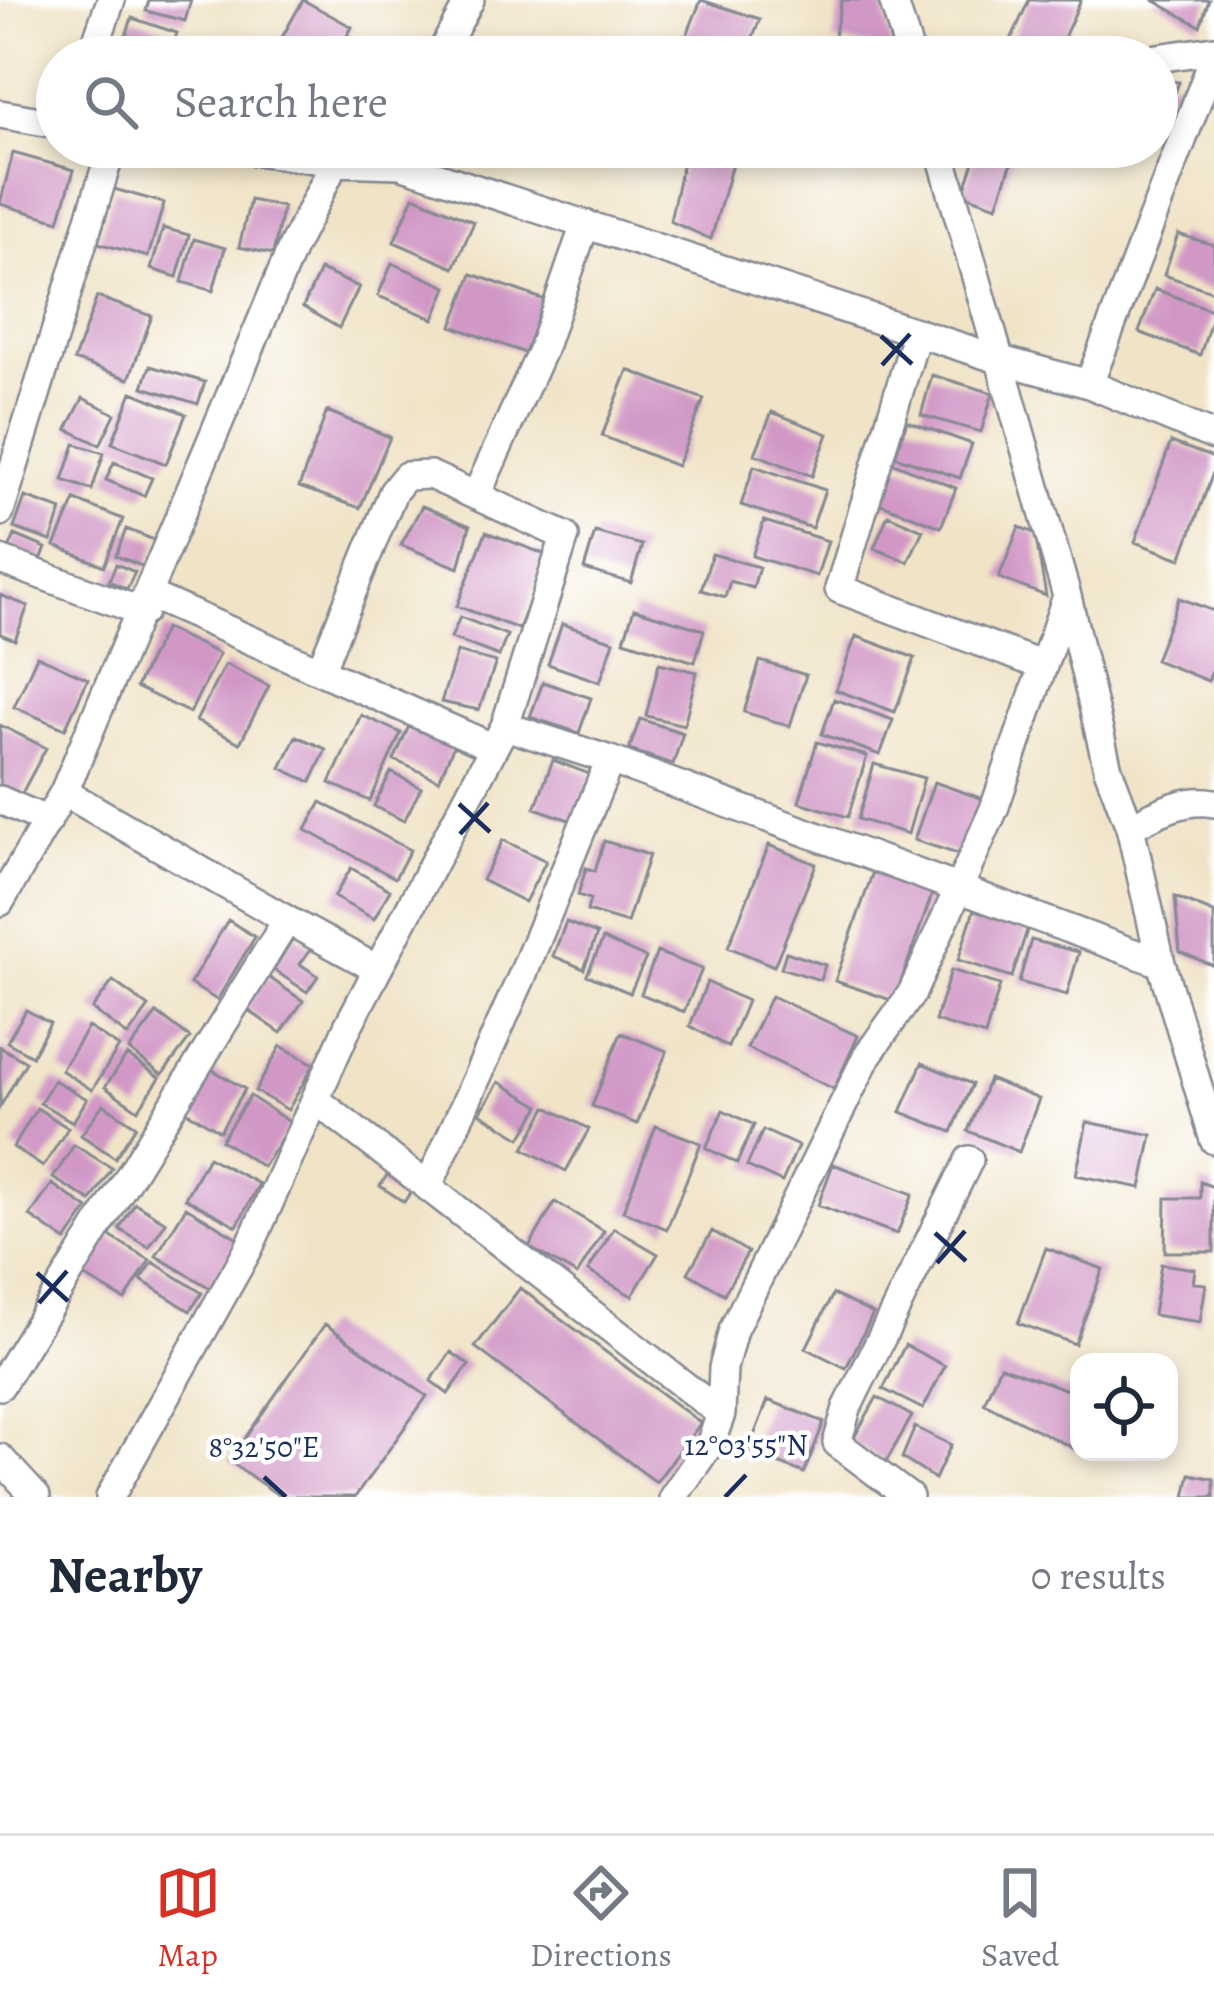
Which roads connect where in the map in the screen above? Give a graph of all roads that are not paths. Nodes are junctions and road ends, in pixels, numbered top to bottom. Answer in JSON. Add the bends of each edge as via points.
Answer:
{"nodes":[{"id":1,"x":111,"y":0,"type":"edge"},
{"id":2,"x":470,"y":0,"type":"edge"},
{"id":3,"x":893,"y":0,"type":"edge"},
{"id":4,"x":98,"y":36,"type":"edge"},
{"id":5,"x":450,"y":36,"type":"edge"},
{"id":6,"x":904,"y":36,"type":"edge"},
{"id":7,"x":1214,"y":53,"type":"edge"},
{"id":8,"x":1178,"y":56,"type":"edge"},
{"id":9,"x":0,"y":114,"type":"edge"},
{"id":10,"x":36,"y":120,"type":"edge"},
{"id":11,"x":1178,"y":148,"type":"edge"},
{"id":12,"x":106,"y":168,"type":"edge"},
{"id":13,"x":336,"y":168,"type":"edge"},
{"id":14,"x":412,"y":168,"type":"edge"},
{"id":15,"x":945,"y":168,"type":"edge"},
{"id":16,"x":1171,"y":168,"type":"edge"},
{"id":17,"x":585,"y":224,"type":"junction"},
{"id":18,"x":917,"y":332,"type":"junction"},
{"id":19,"x":1001,"y":360,"type":"junction"},
{"id":20,"x":1089,"y":384,"type":"junction"},
{"id":21,"x":1214,"y":436,"type":"edge"},
{"id":22,"x":476,"y":496,"type":"junction"},
{"id":23,"x":0,"y":512,"type":"edge"},
{"id":24,"x":0,"y":560,"type":"edge"},
{"id":25,"x":1067,"y":596,"type":"junction"},
{"id":26,"x":146,"y":604,"type":"junction"},
{"id":27,"x":1043,"y":666,"type":"junction"},
{"id":28,"x":320,"y":671,"type":"junction"},
{"id":29,"x":498,"y":736,"type":"junction"},
{"id":30,"x":610,"y":760,"type":"junction"},
{"id":31,"x":64,"y":793,"type":"junction"},
{"id":32,"x":0,"y":800,"type":"edge"},
{"id":33,"x":1214,"y":803,"type":"edge"},
{"id":34,"x":48,"y":821,"type":"junction"},
{"id":35,"x":1130,"y":827,"type":"junction"},
{"id":36,"x":959,"y":889,"type":"junction"},
{"id":37,"x":0,"y":902,"type":"edge"},
{"id":38,"x":287,"y":920,"type":"junction"},
{"id":39,"x":1162,"y":963,"type":"junction"},
{"id":40,"x":377,"y":969,"type":"junction"},
{"id":41,"x":316,"y":1100,"type":"junction"},
{"id":42,"x":1214,"y":1140,"type":"edge"},
{"id":43,"x":970,"y":1160,"type":"dead end"},
{"id":44,"x":428,"y":1187,"type":"junction"},
{"id":45,"x":0,"y":1386,"type":"edge"},
{"id":46,"x":721,"y":1414,"type":"junction"},
{"id":47,"x":0,"y":1458,"type":"edge"},
{"id":48,"x":36,"y":1497,"type":"edge"},
{"id":49,"x":110,"y":1497,"type":"edge"},
{"id":50,"x":673,"y":1497,"type":"edge"},
{"id":51,"x":909,"y":1497,"type":"edge"}],
"edges":[{"from":1,"to":4,"type":"street"},
{"from":2,"to":5,"type":"street"},
{"from":3,"to":6,"type":"street"},
{"from":7,"to":8,"type":"street"},
{"from":7,"to":11,"type":"street"},
{"from":9,"to":10,"type":"street"},
{"from":12,"to":23,"type":"street"},
{"from":13,"to":26,"type":"street","via":[[227,396]]},
{"from":14,"to":17,"type":"street"},
{"from":15,"to":19,"type":"street"},
{"from":16,"to":20,"type":"street"},
{"from":17,"to":18,"type":"street"},
{"from":17,"to":22,"type":"street","via":[[542,350]]},
{"from":18,"to":19,"type":"street"},
{"from":18,"to":27,"type":"street","via":[[839,589]]},
{"from":19,"to":20,"type":"street"},
{"from":19,"to":25,"type":"street"},
{"from":20,"to":21,"type":"street"},
{"from":22,"to":28,"type":"street","via":[[430,475],[406,476]]},
{"from":22,"to":29,"type":"street","via":[[565,536]]},
{"from":24,"to":26,"type":"street"},
{"from":25,"to":27,"type":"street"},
{"from":25,"to":35,"type":"street"},
{"from":26,"to":28,"type":"street"},
{"from":26,"to":31,"type":"street"},
{"from":27,"to":36,"type":"street"},
{"from":28,"to":29,"type":"street"},
{"from":29,"to":30,"type":"street"},
{"from":29,"to":40,"type":"street"},
{"from":30,"to":36,"type":"street"},
{"from":30,"to":44,"type":"street"},
{"from":31,"to":34,"type":"street"},
{"from":31,"to":38,"type":"street"},
{"from":32,"to":34,"type":"street"},
{"from":33,"to":35,"type":"street","via":[[1167,808]]},
{"from":34,"to":37,"type":"street"},
{"from":35,"to":39,"type":"street"},
{"from":36,"to":39,"type":"street"},
{"from":36,"to":46,"type":"street","via":[[912,992],[867,1056],[734,1330]]},
{"from":38,"to":40,"type":"street"},
{"from":38,"to":45,"type":"street"},
{"from":39,"to":42,"type":"street"},
{"from":40,"to":41,"type":"street"},
{"from":41,"to":44,"type":"street"},
{"from":41,"to":49,"type":"street","via":[[249,1248]]},
{"from":43,"to":51,"type":"street","via":[[836,1443]]},
{"from":44,"to":46,"type":"street"},
{"from":46,"to":50,"type":"street"},
{"from":47,"to":48,"type":"street"}]}
